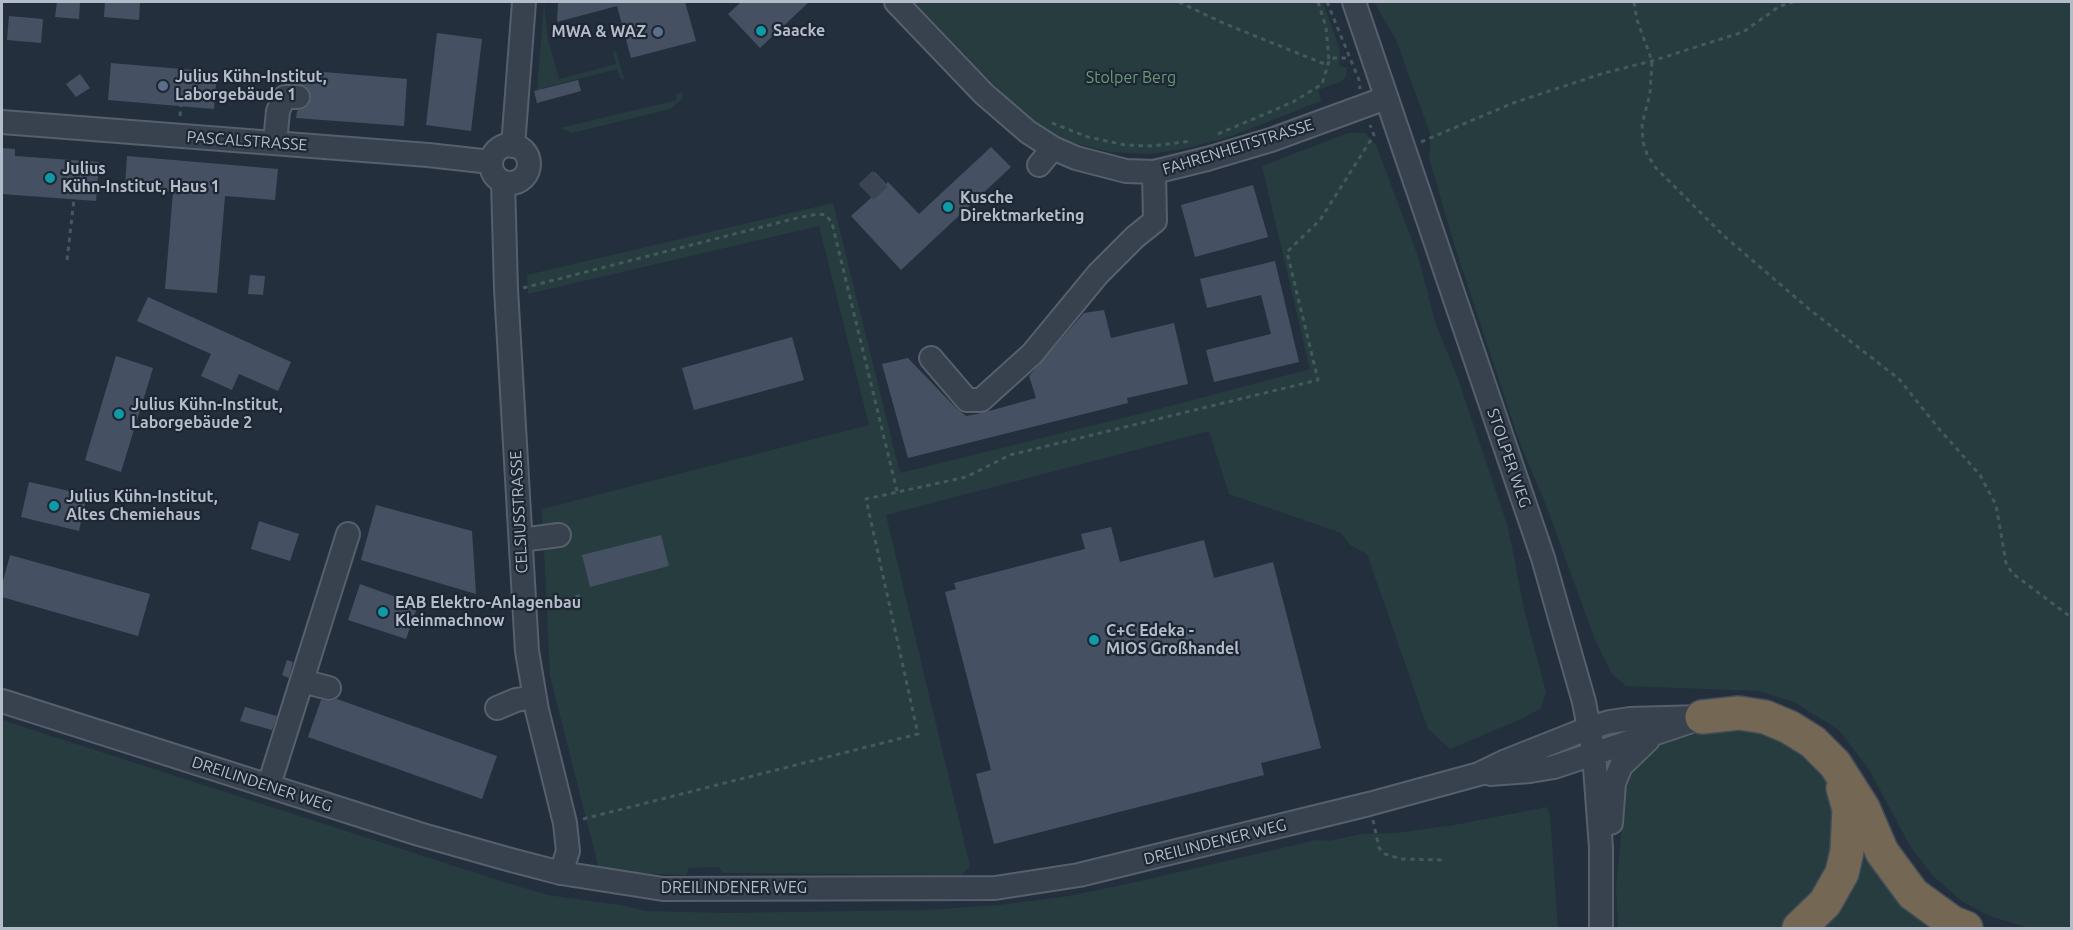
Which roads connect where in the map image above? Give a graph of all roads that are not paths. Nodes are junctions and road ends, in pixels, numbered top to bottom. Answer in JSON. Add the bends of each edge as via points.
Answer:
{"nodes":[{"id":1,"x":524,"y":2,"type":"edge"},
{"id":2,"x":896,"y":2,"type":"edge"},
{"id":3,"x":1354,"y":2,"type":"edge"},
{"id":4,"x":298,"y":97,"type":"dead end"},
{"id":5,"x":1386,"y":98,"type":"junction"},
{"id":6,"x":2,"y":122,"type":"edge"},
{"id":7,"x":275,"y":143,"type":"junction"},
{"id":8,"x":513,"y":146,"type":"junction"},
{"id":9,"x":491,"y":162,"type":"junction"},
{"id":10,"x":1154,"y":172,"type":"junction"},
{"id":11,"x":504,"y":182,"type":"junction"},
{"id":12,"x":931,"y":358,"type":"dead end"},
{"id":13,"x":348,"y":534,"type":"dead end"},
{"id":14,"x":559,"y":535,"type":"dead end"},
{"id":15,"x":521,"y":540,"type":"junction"},
{"id":16,"x":302,"y":681,"type":"junction"},
{"id":17,"x":329,"y":688,"type":"dead end"},
{"id":18,"x":534,"y":697,"type":"junction"},
{"id":19,"x":2,"y":701,"type":"edge"},
{"id":20,"x":497,"y":708,"type":"dead end"},
{"id":21,"x":1702,"y":717,"type":"junction"},
{"id":22,"x":1589,"y":728,"type":"junction"},
{"id":23,"x":1653,"y":735,"type":"junction"},
{"id":24,"x":1594,"y":754,"type":"junction"},
{"id":25,"x":1835,"y":764,"type":"junction"},
{"id":26,"x":1479,"y":774,"type":"junction"},
{"id":27,"x":269,"y":785,"type":"junction"},
{"id":28,"x":1601,"y":848,"type":"junction"},
{"id":29,"x":561,"y":873,"type":"junction"},
{"id":30,"x":1600,"y":928,"type":"edge"},
{"id":31,"x":1799,"y":928,"type":"edge"},
{"id":32,"x":1966,"y":928,"type":"edge"}],
"edges":[{"from":1,"to":8,"type":"street","via":[[525,110]]},
{"from":2,"to":10,"type":"street","name":"FAHRENHEITSTRASSE","via":[[1000,109],[1028,132],[1046,157]]},
{"from":3,"to":5,"type":"street","name":"STOLPER WEG"},
{"from":4,"to":7,"type":"street","via":[[285,97],[281,104]]},
{"from":5,"to":10,"type":"street","name":"FAHRENHEITSTRASSE","via":[[1271,140]]},
{"from":5,"to":22,"type":"street","name":"STOLPER WEG","via":[[1543,558]]},
{"from":6,"to":7,"type":"street","name":"PASCALSTRASSE"},
{"from":7,"to":9,"type":"street","name":"PASCALSTRASSE"},
{"from":8,"to":9,"type":"street","via":[[502,147]]},
{"from":8,"to":11,"type":"street","via":[[528,157],[529,169],[516,183]]},
{"from":9,"to":11,"type":"street","via":[[494,174]]},
{"from":10,"to":12,"type":"street","via":[[1155,221],[1098,274],[1032,354],[981,400],[967,400]]},
{"from":11,"to":15,"type":"street","name":"CELSIUSSTRASSE","via":[[506,289]]},
{"from":13,"to":16,"type":"street"},
{"from":14,"to":15,"type":"street"},
{"from":15,"to":18,"type":"street","name":"CELSIUSSTRASSE","via":[[527,651]]},
{"from":16,"to":17,"type":"street"},
{"from":16,"to":27,"type":"street"},
{"from":18,"to":20,"type":"street"},
{"from":18,"to":29,"type":"street","name":"CELSIUSSTRASSE","via":[[565,823],[568,851]]},
{"from":19,"to":27,"type":"street","name":"DREILINDENER WEG"},
{"from":21,"to":22,"type":"street","name":"DREILINDENER WEG","via":[[1630,718]]},
{"from":21,"to":23,"type":"street","name":"DREILINDENER WEG"},
{"from":21,"to":25,"type":"highway","via":[[1739,713],[1764,717],[1813,742]]},
{"from":22,"to":24,"type":"street","name":"STOLPER WEG"},
{"from":22,"to":26,"type":"street","name":"DREILINDENER WEG"},
{"from":23,"to":24,"type":"street","name":"DREILINDENER WEG"},
{"from":23,"to":28,"type":"street","via":[[1621,766],[1614,783],[1610,832]]},
{"from":24,"to":26,"type":"street","name":"DREILINDENER WEG","via":[[1546,768]]},
{"from":24,"to":28,"type":"street","name":"STOLPER WEG"},
{"from":25,"to":31,"type":"highway","via":[[1849,809],[1847,851],[1842,873],[1825,903]]},
{"from":25,"to":32,"type":"highway","via":[[1863,808],[1882,852],[1913,894]]},
{"from":26,"to":29,"type":"street","name":"DREILINDENER WEG","via":[[1079,875],[995,888],[663,889]]},
{"from":27,"to":29,"type":"street","name":"DREILINDENER WEG","via":[[419,834]]},
{"from":28,"to":30,"type":"street","name":"STOLPER WEG"}]}
